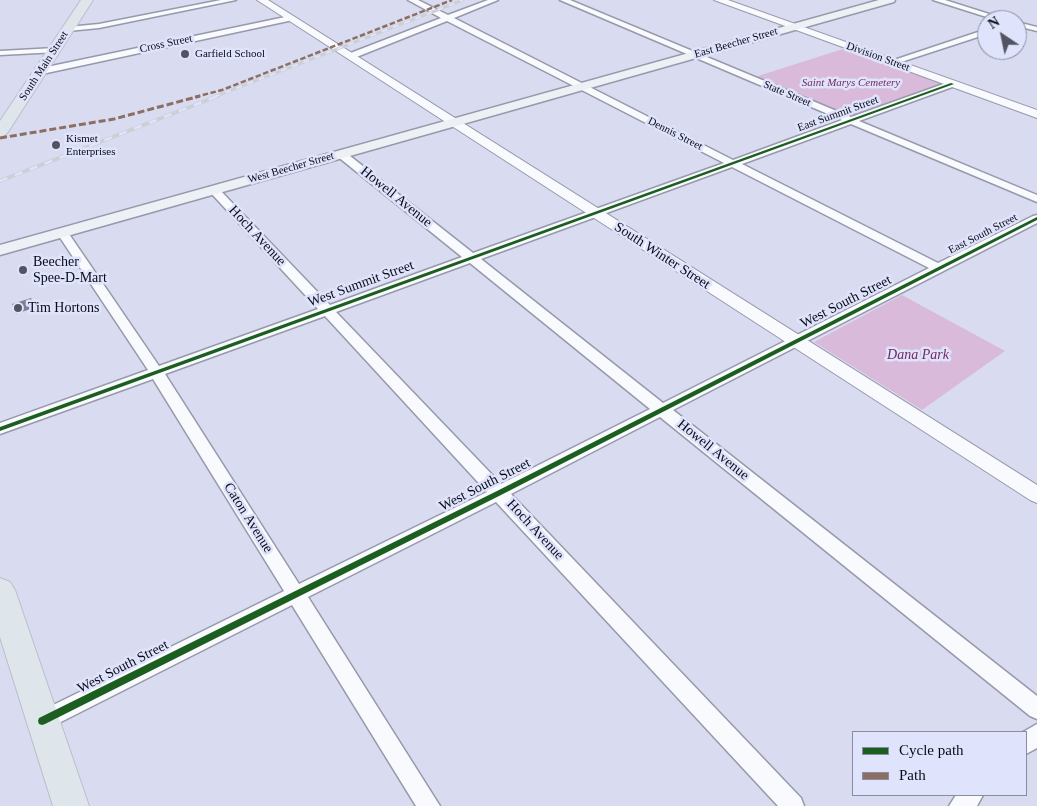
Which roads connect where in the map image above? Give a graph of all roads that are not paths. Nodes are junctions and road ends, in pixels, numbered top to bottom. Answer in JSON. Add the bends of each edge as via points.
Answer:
{"nodes":[{"id":1,"x":87,"y":0,"type":"edge"},
{"id":2,"x":232,"y":0,"type":"edge"},
{"id":3,"x":262,"y":0,"type":"edge"},
{"id":4,"x":412,"y":0,"type":"edge"},
{"id":5,"x":494,"y":0,"type":"edge"},
{"id":6,"x":564,"y":0,"type":"edge"},
{"id":7,"x":719,"y":0,"type":"edge"},
{"id":8,"x":890,"y":0,"type":"edge"},
{"id":9,"x":937,"y":0,"type":"edge"},
{"id":10,"x":977,"y":12,"type":"edge"},
{"id":11,"x":290,"y":18,"type":"junction"},
{"id":12,"x":447,"y":18,"type":"junction"},
{"id":13,"x":794,"y":27,"type":"junction"},
{"id":14,"x":68,"y":29,"type":"junction"},
{"id":15,"x":977,"y":34,"type":"edge"},
{"id":16,"x":55,"y":50,"type":"junction"},
{"id":17,"x":0,"y":53,"type":"edge"},
{"id":18,"x":694,"y":55,"type":"junction"},
{"id":19,"x":351,"y":56,"type":"junction"},
{"id":20,"x":892,"y":62,"type":"junction"},
{"id":21,"x":42,"y":71,"type":"junction"},
{"id":22,"x":952,"y":84,"type":"junction"},
{"id":23,"x":582,"y":86,"type":"junction"},
{"id":24,"x":1037,"y":114,"type":"edge"},
{"id":25,"x":850,"y":121,"type":"junction"},
{"id":26,"x":454,"y":123,"type":"junction"},
{"id":27,"x":0,"y":132,"type":"edge"},
{"id":28,"x":342,"y":154,"type":"junction"},
{"id":29,"x":732,"y":164,"type":"junction"},
{"id":30,"x":214,"y":190,"type":"junction"},
{"id":31,"x":1037,"y":199,"type":"edge"},
{"id":32,"x":594,"y":213,"type":"junction"},
{"id":33,"x":1037,"y":218,"type":"edge"},
{"id":34,"x":63,"y":232,"type":"junction"},
{"id":35,"x":0,"y":250,"type":"edge"},
{"id":36,"x":472,"y":258,"type":"junction"},
{"id":37,"x":938,"y":268,"type":"junction"},
{"id":38,"x":327,"y":310,"type":"junction"},
{"id":39,"x":795,"y":342,"type":"junction"},
{"id":40,"x":156,"y":372,"type":"junction"},
{"id":41,"x":662,"y":410,"type":"junction"},
{"id":42,"x":0,"y":428,"type":"edge"},
{"id":43,"x":499,"y":493,"type":"junction"},
{"id":44,"x":1037,"y":495,"type":"edge"},
{"id":45,"x":0,"y":590,"type":"edge"},
{"id":46,"x":296,"y":594,"type":"junction"},
{"id":47,"x":1037,"y":710,"type":"edge"},
{"id":48,"x":42,"y":722,"type":"junction"},
{"id":49,"x":1037,"y":734,"type":"edge"},
{"id":50,"x":1027,"y":743,"type":"edge"},
{"id":51,"x":971,"y":796,"type":"edge"},
{"id":52,"x":72,"y":806,"type":"edge"},
{"id":53,"x":429,"y":806,"type":"edge"},
{"id":54,"x":793,"y":806,"type":"edge"},
{"id":55,"x":960,"y":806,"type":"edge"}],
"edges":[{"from":1,"to":14,"type":"main road","name":"South Main Street"},
{"from":2,"to":14,"type":"street"},
{"from":3,"to":11,"type":"street","name":"South Winter Street"},
{"from":4,"to":12,"type":"street","name":"Dennis Street"},
{"from":5,"to":12,"type":"street"},
{"from":6,"to":18,"type":"street","name":"State Street"},
{"from":7,"to":13,"type":"street","name":"Division Street"},
{"from":8,"to":13,"type":"main road","name":"East Beecher Street"},
{"from":9,"to":10,"type":"street"},
{"from":11,"to":19,"type":"street","name":"South Winter Street"},
{"from":11,"to":21,"type":"street","name":"Cross Street"},
{"from":12,"to":19,"type":"street"},
{"from":12,"to":23,"type":"street","name":"Dennis Street"},
{"from":13,"to":18,"type":"main road","name":"East Beecher Street"},
{"from":13,"to":20,"type":"street","name":"Division Street"},
{"from":14,"to":16,"type":"main road","name":"South Main Street"},
{"from":15,"to":20,"type":"street"},
{"from":16,"to":17,"type":"street"},
{"from":16,"to":21,"type":"main road","name":"South Main Street"},
{"from":18,"to":23,"type":"main road","name":"East Beecher Street"},
{"from":18,"to":25,"type":"street","name":"State Street"},
{"from":19,"to":26,"type":"street","name":"South Winter Street"},
{"from":20,"to":22,"type":"street","name":"Division Street"},
{"from":21,"to":27,"type":"main road","name":"South Main Street"},
{"from":22,"to":24,"type":"street","name":"Division Street"},
{"from":22,"to":25,"type":"street","name":"East Summit Street"},
{"from":23,"to":26,"type":"main road","name":"West Beecher Street"},
{"from":23,"to":29,"type":"street","name":"Dennis Street"},
{"from":25,"to":29,"type":"street","name":"East Summit Street"},
{"from":25,"to":31,"type":"street","name":"State Street"},
{"from":26,"to":28,"type":"main road","name":"West Beecher Street"},
{"from":26,"to":32,"type":"street","name":"South Winter Street"},
{"from":28,"to":30,"type":"main road","name":"West Beecher Street"},
{"from":28,"to":36,"type":"street","name":"Howell Avenue"},
{"from":29,"to":32,"type":"street","name":"West Summit Street"},
{"from":29,"to":37,"type":"street","name":"Dennis Street"},
{"from":30,"to":34,"type":"main road","name":"West Beecher Street"},
{"from":30,"to":38,"type":"street","name":"Hoch Avenue"},
{"from":32,"to":36,"type":"street","name":"West Summit Street"},
{"from":32,"to":39,"type":"street","name":"South Winter Street"},
{"from":33,"to":37,"type":"street","name":"East South Street"},
{"from":34,"to":35,"type":"main road","name":"West Beecher Street"},
{"from":34,"to":40,"type":"street","name":"Caton Avenue"},
{"from":36,"to":38,"type":"street","name":"West Summit Street"},
{"from":36,"to":41,"type":"street","name":"Howell Avenue"},
{"from":37,"to":39,"type":"street","name":"West South Street"},
{"from":38,"to":40,"type":"street","name":"West Summit Street"},
{"from":38,"to":43,"type":"street","name":"Hoch Avenue"},
{"from":39,"to":41,"type":"street","name":"West South Street"},
{"from":39,"to":44,"type":"street","name":"South Winter Street"},
{"from":40,"to":42,"type":"street","name":"West Summit Street"},
{"from":40,"to":46,"type":"street","name":"Caton Avenue"},
{"from":41,"to":43,"type":"street","name":"West South Street"},
{"from":41,"to":47,"type":"street","name":"Howell Avenue"},
{"from":43,"to":46,"type":"street","name":"West South Street"},
{"from":43,"to":54,"type":"street","name":"Hoch Avenue"},
{"from":45,"to":48,"type":"main road"},
{"from":46,"to":48,"type":"street","name":"West South Street"},
{"from":46,"to":53,"type":"street","name":"Caton Avenue"},
{"from":48,"to":52,"type":"main road"},
{"from":49,"to":50,"type":"street"},
{"from":51,"to":55,"type":"street"}]}
